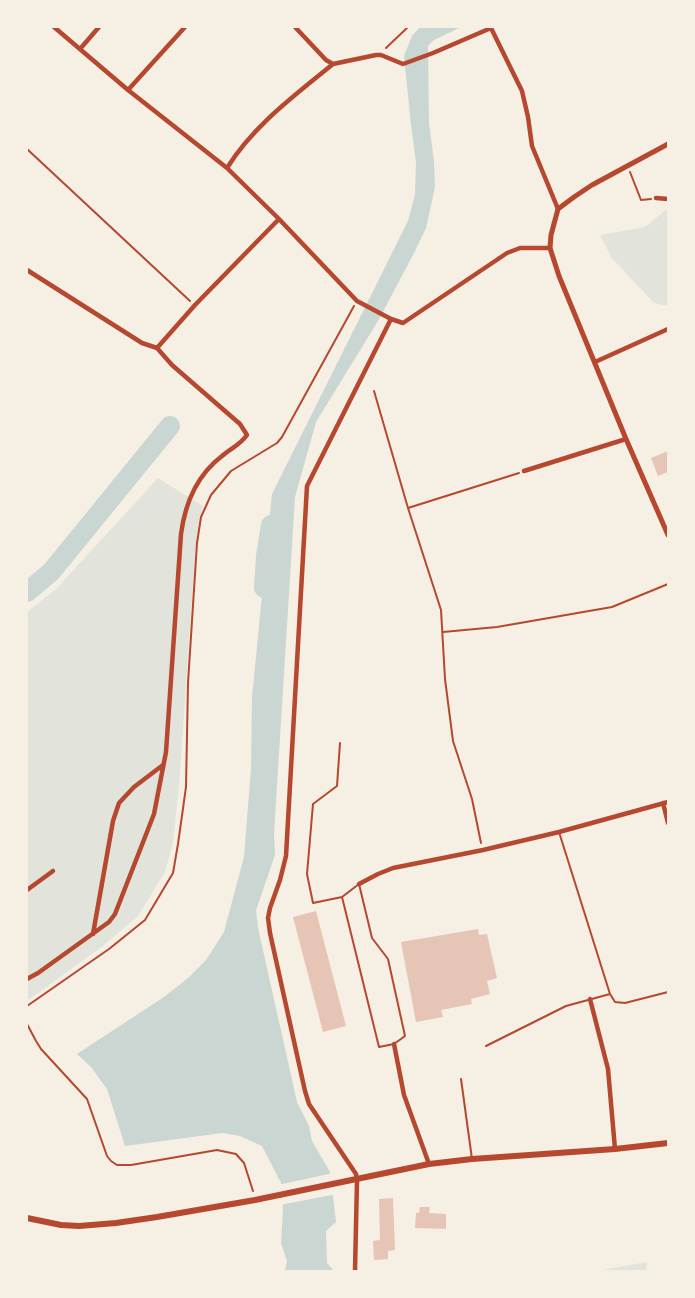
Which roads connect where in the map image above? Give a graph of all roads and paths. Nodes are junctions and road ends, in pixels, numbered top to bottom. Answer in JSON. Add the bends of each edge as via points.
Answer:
{"nodes":[{"id":1,"x":54,"y":27,"type":"edge"},
{"id":2,"x":99,"y":27,"type":"edge"},
{"id":3,"x":185,"y":27,"type":"edge"},
{"id":4,"x":295,"y":27,"type":"edge"},
{"id":5,"x":408,"y":27,"type":"edge"},
{"id":6,"x":492,"y":28,"type":"edge"},
{"id":7,"x":80,"y":49,"type":"junction"},
{"id":8,"x":376,"y":55,"type":"junction"},
{"id":9,"x":333,"y":64,"type":"junction"},
{"id":10,"x":128,"y":90,"type":"junction"},
{"id":11,"x":668,"y":144,"type":"edge"},
{"id":12,"x":27,"y":149,"type":"edge"},
{"id":13,"x":627,"y":166,"type":"junction"},
{"id":14,"x":227,"y":168,"type":"junction"},
{"id":15,"x":656,"y":198,"type":"joint"},
{"id":16,"x":668,"y":199,"type":"edge"},
{"id":17,"x":558,"y":210,"type":"junction"},
{"id":18,"x":279,"y":219,"type":"junction"},
{"id":19,"x":550,"y":248,"type":"junction"},
{"id":20,"x":27,"y":270,"type":"edge"},
{"id":21,"x":359,"y":302,"type":"junction"},
{"id":22,"x":195,"y":305,"type":"junction"},
{"id":23,"x":388,"y":318,"type":"junction"},
{"id":24,"x":668,"y":329,"type":"edge"},
{"id":25,"x":157,"y":348,"type":"junction"},
{"id":26,"x":595,"y":362,"type":"junction"},
{"id":27,"x":374,"y":391,"type":"dead end"},
{"id":28,"x":626,"y":439,"type":"junction"},
{"id":29,"x":524,"y":471,"type":"joint"},
{"id":30,"x":408,"y":508,"type":"junction"},
{"id":31,"x":668,"y":535,"type":"edge"},
{"id":32,"x":668,"y":584,"type":"edge"},
{"id":33,"x":443,"y":633,"type":"junction"},
{"id":34,"x":340,"y":743,"type":"dead end"},
{"id":35,"x":163,"y":765,"type":"junction"},
{"id":36,"x":666,"y":802,"type":"edge"},
{"id":37,"x":668,"y":823,"type":"edge"},
{"id":38,"x":559,"y":832,"type":"junction"},
{"id":39,"x":483,"y":850,"type":"junction"},
{"id":40,"x":53,"y":871,"type":"dead end"},
{"id":41,"x":359,"y":884,"type":"junction"},
{"id":42,"x":27,"y":890,"type":"edge"},
{"id":43,"x":342,"y":897,"type":"junction"},
{"id":44,"x":93,"y":934,"type":"junction"},
{"id":45,"x":27,"y":980,"type":"edge"},
{"id":46,"x":668,"y":992,"type":"edge"},
{"id":47,"x":610,"y":994,"type":"junction"},
{"id":48,"x":590,"y":999,"type":"junction"},
{"id":49,"x":27,"y":1006,"type":"edge"},
{"id":50,"x":27,"y":1024,"type":"edge"},
{"id":51,"x":394,"y":1044,"type":"junction"},
{"id":52,"x":486,"y":1046,"type":"dead end"},
{"id":53,"x":461,"y":1079,"type":"dead end"},
{"id":54,"x":668,"y":1143,"type":"edge"},
{"id":55,"x":615,"y":1149,"type":"junction"},
{"id":56,"x":472,"y":1159,"type":"junction"},
{"id":57,"x":429,"y":1164,"type":"junction"},
{"id":58,"x":357,"y":1180,"type":"junction"},
{"id":59,"x":257,"y":1199,"type":"junction"},
{"id":60,"x":27,"y":1218,"type":"edge"},
{"id":61,"x":355,"y":1271,"type":"edge"}],
"edges":[{"from":1,"to":7,"type":"street"},
{"from":2,"to":7,"type":"street"},
{"from":3,"to":10,"type":"street"},
{"from":4,"to":9,"type":"street"},
{"from":5,"to":8,"type":"path"},
{"from":6,"to":8,"type":"street","via":[[403,64]]},
{"from":6,"to":17,"type":"street","via":[[522,91],[532,146]]},
{"from":7,"to":10,"type":"street"},
{"from":8,"to":9,"type":"street"},
{"from":9,"to":14,"type":"street","via":[[267,119]]},
{"from":10,"to":14,"type":"street"},
{"from":11,"to":13,"type":"street"},
{"from":12,"to":22,"type":"path"},
{"from":13,"to":15,"type":"path","via":[[641,200]]},
{"from":13,"to":17,"type":"street"},
{"from":14,"to":18,"type":"street"},
{"from":15,"to":16,"type":"street"},
{"from":17,"to":19,"type":"street"},
{"from":18,"to":21,"type":"street"},
{"from":18,"to":22,"type":"street"},
{"from":19,"to":23,"type":"street","via":[[520,248],[507,253],[403,323]]},
{"from":19,"to":26,"type":"street"},
{"from":20,"to":25,"type":"street","via":[[142,343]]},
{"from":21,"to":23,"type":"street"},
{"from":21,"to":49,"type":"path","via":[[282,437],[231,471],[211,495],[201,517],[188,683],[186,787],[173,873],[145,920]]},
{"from":22,"to":25,"type":"street"},
{"from":23,"to":58,"type":"street","via":[[307,486],[286,856],[268,918],[309,1104]]},
{"from":24,"to":26,"type":"street"},
{"from":25,"to":35,"type":"street","via":[[240,424],[247,435],[210,466],[187,504]]},
{"from":26,"to":28,"type":"street"},
{"from":27,"to":30,"type":"path"},
{"from":28,"to":29,"type":"street"},
{"from":28,"to":31,"type":"street"},
{"from":29,"to":30,"type":"path"},
{"from":30,"to":33,"type":"path","via":[[441,610]]},
{"from":32,"to":33,"type":"path","via":[[612,607]]},
{"from":33,"to":39,"type":"path","via":[[453,741]]},
{"from":34,"to":43,"type":"lane","via":[[337,786],[313,804],[307,874],[313,903]]},
{"from":35,"to":44,"type":"street","via":[[154,814],[115,914]]},
{"from":35,"to":44,"type":"street","via":[[119,803]]},
{"from":36,"to":37,"type":"street"},
{"from":36,"to":38,"type":"street"},
{"from":38,"to":39,"type":"street"},
{"from":38,"to":47,"type":"lane"},
{"from":39,"to":41,"type":"street","via":[[393,868]]},
{"from":40,"to":42,"type":"street"},
{"from":41,"to":43,"type":"lane"},
{"from":41,"to":51,"type":"lane","via":[[372,938],[388,959],[405,1036]]},
{"from":43,"to":51,"type":"lane","via":[[379,1047]]},
{"from":44,"to":45,"type":"street"},
{"from":46,"to":47,"type":"lane","via":[[625,1003],[615,1002]]},
{"from":47,"to":48,"type":"lane"},
{"from":48,"to":52,"type":"lane","via":[[566,1006]]},
{"from":48,"to":55,"type":"street","via":[[609,1069]]},
{"from":50,"to":59,"type":"path","via":[[41,1049],[87,1099],[107,1156],[114,1164],[131,1165],[217,1150],[236,1154],[244,1163]]},
{"from":51,"to":57,"type":"street","via":[[404,1095]]},
{"from":53,"to":56,"type":"lane"},
{"from":54,"to":55,"type":"main road"},
{"from":55,"to":56,"type":"main road"},
{"from":56,"to":57,"type":"main road"},
{"from":57,"to":58,"type":"main road"},
{"from":58,"to":59,"type":"main road"},
{"from":58,"to":61,"type":"street"},
{"from":59,"to":60,"type":"main road","via":[[106,1224],[61,1225]]}]}
